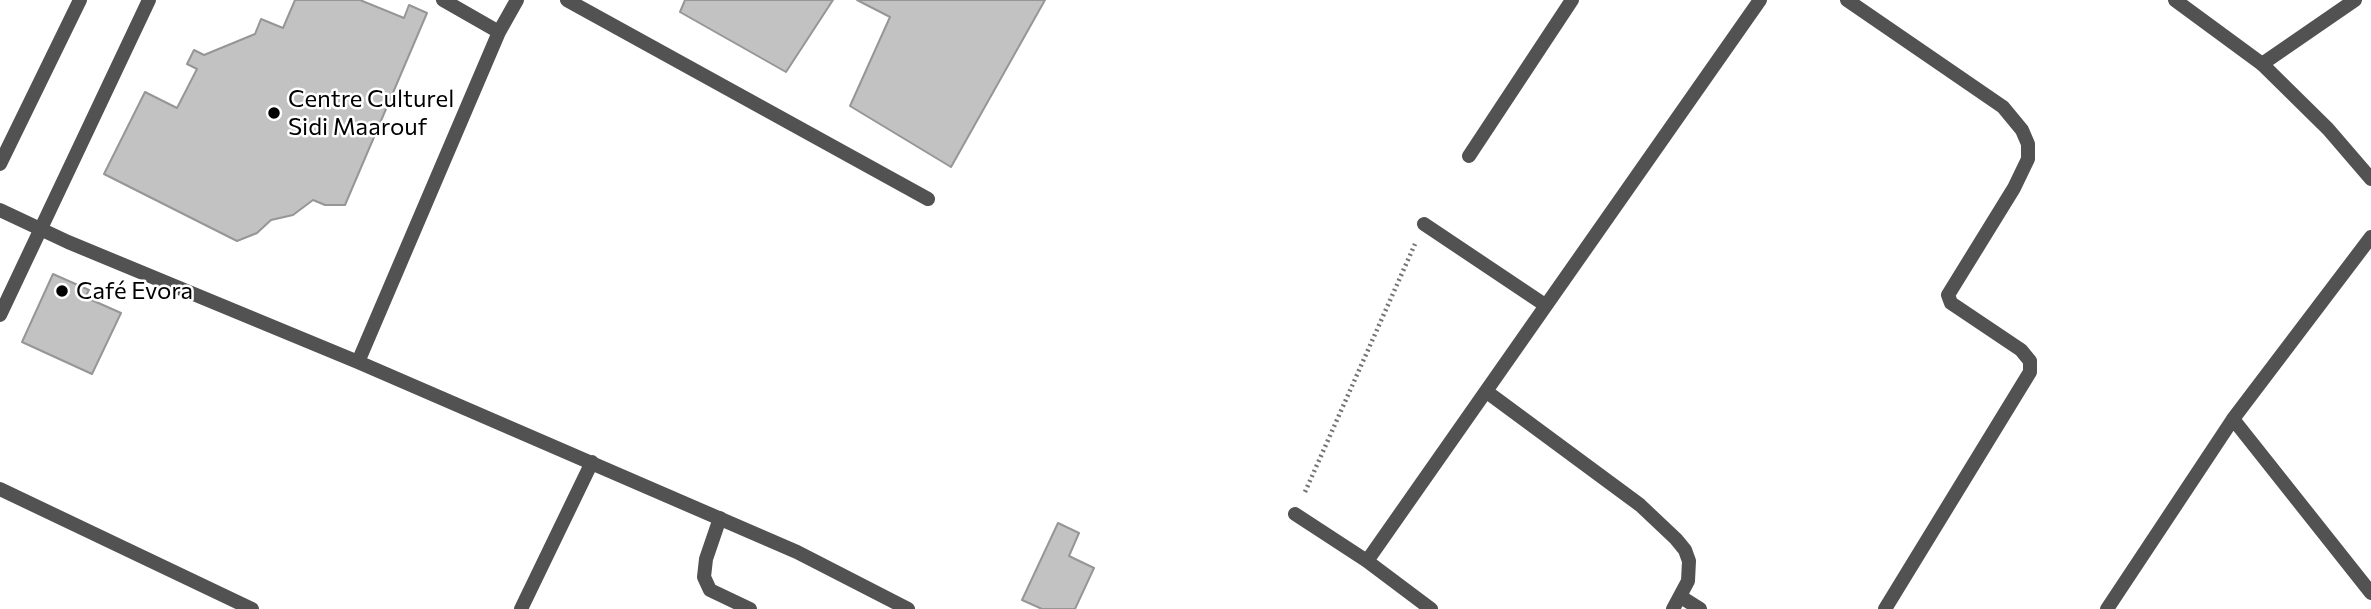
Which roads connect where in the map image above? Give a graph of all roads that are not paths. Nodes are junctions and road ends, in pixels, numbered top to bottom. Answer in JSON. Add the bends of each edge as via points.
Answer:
{"nodes":[{"id":1,"x":80,"y":0,"type":"edge"},
{"id":2,"x":149,"y":0,"type":"edge"},
{"id":3,"x":443,"y":0,"type":"edge"},
{"id":4,"x":517,"y":0,"type":"edge"},
{"id":5,"x":567,"y":0,"type":"edge"},
{"id":6,"x":1572,"y":0,"type":"edge"},
{"id":7,"x":1760,"y":0,"type":"edge"},
{"id":8,"x":1847,"y":0,"type":"edge"},
{"id":9,"x":2175,"y":0,"type":"edge"},
{"id":10,"x":2355,"y":0,"type":"edge"},
{"id":11,"x":499,"y":32,"type":"junction"},
{"id":12,"x":2262,"y":64,"type":"junction"},
{"id":13,"x":1469,"y":156,"type":"dead end"},
{"id":14,"x":0,"y":164,"type":"edge"},
{"id":15,"x":2371,"y":179,"type":"edge"},
{"id":16,"x":929,"y":199,"type":"dead end"},
{"id":17,"x":0,"y":210,"type":"edge"},
{"id":18,"x":1424,"y":224,"type":"road end"},
{"id":19,"x":42,"y":230,"type":"junction"},
{"id":20,"x":2371,"y":237,"type":"edge"},
{"id":21,"x":1545,"y":305,"type":"junction"},
{"id":22,"x":0,"y":315,"type":"edge"},
{"id":23,"x":358,"y":362,"type":"junction"},
{"id":24,"x":1487,"y":392,"type":"junction"},
{"id":25,"x":2233,"y":419,"type":"junction"},
{"id":26,"x":592,"y":462,"type":"junction"},
{"id":27,"x":0,"y":488,"type":"edge"},
{"id":28,"x":1295,"y":514,"type":"road end"},
{"id":29,"x":720,"y":518,"type":"junction"},
{"id":30,"x":1367,"y":561,"type":"junction"},
{"id":31,"x":2371,"y":593,"type":"edge"},
{"id":32,"x":1677,"y":603,"type":"edge"},
{"id":33,"x":252,"y":609,"type":"edge"},
{"id":34,"x":521,"y":609,"type":"edge"},
{"id":35,"x":750,"y":609,"type":"edge"},
{"id":36,"x":908,"y":609,"type":"edge"},
{"id":37,"x":1431,"y":609,"type":"edge"},
{"id":38,"x":1700,"y":609,"type":"edge"},
{"id":39,"x":1885,"y":609,"type":"edge"},
{"id":40,"x":2106,"y":609,"type":"edge"}],
"edges":[{"from":1,"to":14,"type":"street"},
{"from":2,"to":19,"type":"street"},
{"from":3,"to":11,"type":"street"},
{"from":4,"to":11,"type":"street"},
{"from":5,"to":16,"type":"street"},
{"from":6,"to":13,"type":"street"},
{"from":7,"to":21,"type":"street"},
{"from":8,"to":39,"type":"street","via":[[2003,107],[2028,144],[2028,159],[2014,188],[1948,295],[1951,303],[2021,350],[2030,361],[2030,372]]},
{"from":9,"to":12,"type":"street"},
{"from":10,"to":12,"type":"street"},
{"from":11,"to":23,"type":"street"},
{"from":12,"to":15,"type":"street"},
{"from":17,"to":19,"type":"street"},
{"from":18,"to":21,"type":"street"},
{"from":19,"to":22,"type":"street"},
{"from":19,"to":23,"type":"street"},
{"from":20,"to":25,"type":"street"},
{"from":21,"to":24,"type":"street"},
{"from":23,"to":26,"type":"street"},
{"from":24,"to":30,"type":"street"},
{"from":24,"to":32,"type":"street","via":[[1640,505],[1676,539],[1689,561],[1688,580]]},
{"from":25,"to":31,"type":"street"},
{"from":25,"to":40,"type":"street"},
{"from":26,"to":29,"type":"street"},
{"from":26,"to":34,"type":"street"},
{"from":27,"to":33,"type":"street"},
{"from":28,"to":30,"type":"street"},
{"from":29,"to":35,"type":"street","via":[[704,577],[710,590]]},
{"from":29,"to":36,"type":"street"},
{"from":30,"to":37,"type":"street"},
{"from":32,"to":38,"type":"street"}]}
